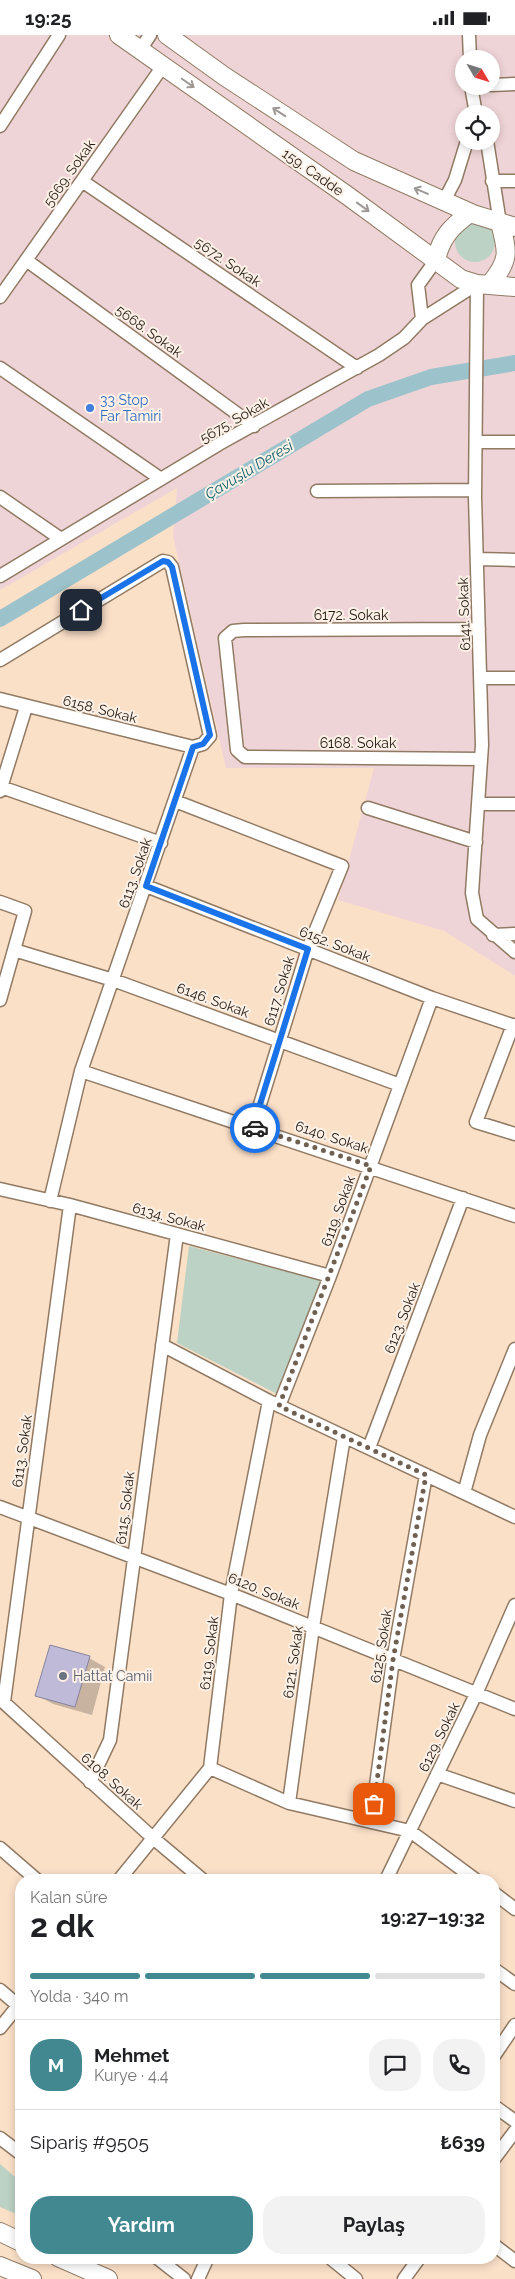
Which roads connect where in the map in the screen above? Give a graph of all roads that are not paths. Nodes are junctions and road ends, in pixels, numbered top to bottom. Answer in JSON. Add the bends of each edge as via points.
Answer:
{"nodes":[{"id":1,"x":59,"y":35,"type":"edge"},
{"id":2,"x":119,"y":35,"type":"edge"},
{"id":3,"x":150,"y":35,"type":"edge"},
{"id":4,"x":166,"y":35,"type":"edge"},
{"id":5,"x":468,"y":35,"type":"edge"},
{"id":6,"x":140,"y":50,"type":"junction"},
{"id":7,"x":469,"y":50,"type":"edge"},
{"id":8,"x":163,"y":66,"type":"junction"},
{"id":9,"x":515,"y":84,"type":"edge"},
{"id":10,"x":500,"y":85,"type":"edge"},
{"id":11,"x":0,"y":125,"type":"edge"},
{"id":12,"x":464,"y":150,"type":"edge"},
{"id":13,"x":488,"y":150,"type":"edge"},
{"id":14,"x":82,"y":181,"type":"junction"},
{"id":15,"x":492,"y":181,"type":"junction"},
{"id":16,"x":515,"y":181,"type":"edge"},
{"id":17,"x":444,"y":201,"type":"junction"},
{"id":18,"x":470,"y":213,"type":"junction"},
{"id":19,"x":507,"y":225,"type":"edge"},
{"id":20,"x":26,"y":260,"type":"junction"},
{"id":21,"x":436,"y":260,"type":"junction"},
{"id":22,"x":483,"y":284,"type":"junction"},
{"id":23,"x":515,"y":287,"type":"edge"},
{"id":24,"x":0,"y":297,"type":"edge"},
{"id":25,"x":422,"y":319,"type":"junction"},
{"id":26,"x":0,"y":368,"type":"edge"},
{"id":27,"x":357,"y":368,"type":"junction"},
{"id":28,"x":254,"y":425,"type":"junction"},
{"id":29,"x":476,"y":442,"type":"junction"},
{"id":30,"x":515,"y":442,"type":"edge"},
{"id":31,"x":161,"y":479,"type":"junction"},
{"id":32,"x":475,"y":490,"type":"junction"},
{"id":33,"x":317,"y":491,"type":"dead end"},
{"id":34,"x":0,"y":497,"type":"edge"},
{"id":35,"x":61,"y":539,"type":"junction"},
{"id":36,"x":477,"y":559,"type":"junction"},
{"id":37,"x":515,"y":560,"type":"edge"},
{"id":38,"x":0,"y":576,"type":"edge"},
{"id":39,"x":479,"y":629,"type":"junction"},
{"id":40,"x":0,"y":660,"type":"edge"},
{"id":41,"x":480,"y":678,"type":"junction"},
{"id":42,"x":515,"y":678,"type":"edge"},
{"id":43,"x":0,"y":699,"type":"edge"},
{"id":44,"x":26,"y":707,"type":"junction"},
{"id":45,"x":193,"y":747,"type":"junction"},
{"id":46,"x":237,"y":750,"type":"joint"},
{"id":47,"x":482,"y":759,"type":"junction"},
{"id":48,"x":0,"y":789,"type":"edge"},
{"id":49,"x":175,"y":801,"type":"junction"},
{"id":50,"x":478,"y":804,"type":"junction"},
{"id":51,"x":515,"y":804,"type":"edge"},
{"id":52,"x":368,"y":807,"type":"dead end"},
{"id":53,"x":476,"y":842,"type":"junction"},
{"id":54,"x":160,"y":843,"type":"junction"},
{"id":55,"x":146,"y":886,"type":"junction"},
{"id":56,"x":0,"y":902,"type":"edge"},
{"id":57,"x":515,"y":934,"type":"edge"},
{"id":58,"x":493,"y":935,"type":"junction"},
{"id":59,"x":308,"y":949,"type":"junction"},
{"id":60,"x":14,"y":950,"type":"junction"},
{"id":61,"x":515,"y":952,"type":"edge"},
{"id":62,"x":113,"y":980,"type":"junction"},
{"id":63,"x":432,"y":998,"type":"junction"},
{"id":64,"x":0,"y":1000,"type":"edge"},
{"id":65,"x":514,"y":1025,"type":"edge"},
{"id":66,"x":280,"y":1041,"type":"junction"},
{"id":67,"x":81,"y":1071,"type":"junction"},
{"id":68,"x":400,"y":1085,"type":"junction"},
{"id":69,"x":253,"y":1127,"type":"junction"},
{"id":70,"x":515,"y":1134,"type":"edge"},
{"id":71,"x":371,"y":1166,"type":"junction"},
{"id":72,"x":0,"y":1189,"type":"edge"},
{"id":73,"x":463,"y":1198,"type":"junction"},
{"id":74,"x":50,"y":1201,"type":"junction"},
{"id":75,"x":70,"y":1205,"type":"junction"},
{"id":76,"x":515,"y":1216,"type":"edge"},
{"id":77,"x":177,"y":1234,"type":"junction"},
{"id":78,"x":330,"y":1276,"type":"junction"},
{"id":79,"x":162,"y":1345,"type":"junction"},
{"id":80,"x":515,"y":1349,"type":"edge"},
{"id":81,"x":512,"y":1365,"type":"edge"},
{"id":82,"x":274,"y":1404,"type":"junction"},
{"id":83,"x":344,"y":1437,"type":"junction"},
{"id":84,"x":369,"y":1448,"type":"junction"},
{"id":85,"x":426,"y":1475,"type":"junction"},
{"id":86,"x":464,"y":1493,"type":"junction"},
{"id":87,"x":0,"y":1507,"type":"edge"},
{"id":88,"x":515,"y":1517,"type":"edge"},
{"id":89,"x":29,"y":1518,"type":"junction"},
{"id":90,"x":134,"y":1558,"type":"junction"},
{"id":91,"x":231,"y":1594,"type":"junction"},
{"id":92,"x":514,"y":1611,"type":"edge"},
{"id":93,"x":313,"y":1627,"type":"junction"},
{"id":94,"x":393,"y":1660,"type":"junction"},
{"id":95,"x":476,"y":1694,"type":"junction"},
{"id":96,"x":2,"y":1701,"type":"edge"},
{"id":97,"x":515,"y":1709,"type":"edge"},
{"id":98,"x":210,"y":1768,"type":"junction"},
{"id":99,"x":438,"y":1774,"type":"junction"},
{"id":100,"x":90,"y":1781,"type":"junction"},
{"id":101,"x":515,"y":1801,"type":"edge"},
{"id":102,"x":290,"y":1803,"type":"junction"},
{"id":103,"x":371,"y":1822,"type":"junction"},
{"id":104,"x":410,"y":1831,"type":"junction"},
{"id":105,"x":153,"y":1838,"type":"junction"},
{"id":106,"x":0,"y":1847,"type":"edge"},
{"id":107,"x":30,"y":1874,"type":"edge"},
{"id":108,"x":124,"y":1874,"type":"edge"},
{"id":109,"x":196,"y":1874,"type":"edge"},
{"id":110,"x":389,"y":1874,"type":"edge"},
{"id":111,"x":468,"y":1874,"type":"edge"},
{"id":112,"x":500,"y":1898,"type":"edge"},
{"id":113,"x":515,"y":1909,"type":"edge"},
{"id":114,"x":500,"y":1973,"type":"edge"},
{"id":115,"x":515,"y":1984,"type":"edge"},
{"id":116,"x":0,"y":1990,"type":"edge"},
{"id":117,"x":15,"y":2001,"type":"edge"},
{"id":118,"x":15,"y":2011,"type":"edge"},
{"id":119,"x":515,"y":2025,"type":"edge"},
{"id":120,"x":0,"y":2028,"type":"edge"},
{"id":121,"x":500,"y":2047,"type":"edge"},
{"id":122,"x":500,"y":2110,"type":"edge"},
{"id":123,"x":515,"y":2121,"type":"edge"},
{"id":124,"x":515,"y":2131,"type":"edge"},
{"id":125,"x":0,"y":2138,"type":"edge"},
{"id":126,"x":15,"y":2149,"type":"edge"},
{"id":127,"x":500,"y":2151,"type":"edge"},
{"id":128,"x":0,"y":2232,"type":"edge"},
{"id":129,"x":15,"y":2239,"type":"edge"},
{"id":130,"x":500,"y":2250,"type":"edge"},
{"id":131,"x":515,"y":2261,"type":"edge"},
{"id":132,"x":74,"y":2264,"type":"edge"},
{"id":133,"x":165,"y":2264,"type":"edge"},
{"id":134,"x":205,"y":2264,"type":"edge"},
{"id":135,"x":337,"y":2264,"type":"edge"},
{"id":136,"x":415,"y":2264,"type":"edge"},
{"id":137,"x":0,"y":2265,"type":"edge"},
{"id":138,"x":32,"y":2279,"type":"edge"},
{"id":139,"x":108,"y":2279,"type":"edge"},
{"id":140,"x":184,"y":2279,"type":"edge"},
{"id":141,"x":198,"y":2279,"type":"edge"},
{"id":142,"x":356,"y":2279,"type":"edge"},
{"id":143,"x":404,"y":2279,"type":"edge"}],
"edges":[{"from":1,"to":11,"type":"street"},
{"from":2,"to":6,"type":"main road","name":"159. Cadde"},
{"from":3,"to":6,"type":"street"},
{"from":17,"to":4,"type":"main road","one_way":true,"via":[[354,161]]},
{"from":5,"to":7,"type":"street"},
{"from":6,"to":8,"type":"main road","name":"159. Cadde"},
{"from":8,"to":14,"type":"street","name":"5669. Sokak"},
{"from":8,"to":21,"type":"main road","name":"159. Cadde","one_way":true},
{"from":9,"to":10,"type":"street"},
{"from":12,"to":17,"type":"street"},
{"from":13,"to":15,"type":"street"},
{"from":14,"to":20,"type":"street","name":"5669. Sokak"},
{"from":14,"to":27,"type":"street","name":"5672. Sokak"},
{"from":15,"to":16,"type":"street"},
{"from":15,"to":19,"type":"street"},
{"from":17,"to":18,"type":"main road"},
{"from":18,"to":19,"type":"main road"},
{"from":18,"to":21,"type":"main road","via":[[450,228],[439,245]]},
{"from":19,"to":22,"type":"main road","via":[[506,259]]},
{"from":20,"to":24,"type":"street","name":"5669. Sokak"},
{"from":20,"to":28,"type":"street","name":"5668. Sokak"},
{"from":21,"to":22,"type":"main road","name":"159. Cadde","via":[[461,279]]},
{"from":21,"to":25,"type":"street","via":[[418,285]]},
{"from":22,"to":23,"type":"main road","name":"159. Cadde"},
{"from":22,"to":25,"type":"street","name":"5675. Sokak"},
{"from":22,"to":29,"type":"street","name":"6141. Sokak","via":[[477,335]]},
{"from":25,"to":27,"type":"street","name":"5675. Sokak","via":[[404,338]]},
{"from":26,"to":31,"type":"street"},
{"from":27,"to":28,"type":"street","name":"5675. Sokak"},
{"from":28,"to":31,"type":"street","name":"5675. Sokak"},
{"from":29,"to":30,"type":"street"},
{"from":29,"to":32,"type":"street","name":"6141. Sokak"},
{"from":31,"to":35,"type":"street","name":"5675. Sokak"},
{"from":32,"to":33,"type":"street"},
{"from":32,"to":36,"type":"street","name":"6141. Sokak"},
{"from":34,"to":35,"type":"street"},
{"from":35,"to":38,"type":"street","name":"5675. Sokak"},
{"from":36,"to":37,"type":"street"},
{"from":36,"to":39,"type":"street","name":"6141. Sokak"},
{"from":39,"to":41,"type":"street","name":"6141. Sokak"},
{"from":39,"to":46,"type":"street","name":"6172. Sokak","via":[[233,631],[225,638]]},
{"from":40,"to":45,"type":"street","name":"6113. Sokak","via":[[163,561],[168,562],[172,567],[210,735],[203,744]]},
{"from":41,"to":42,"type":"street"},
{"from":41,"to":47,"type":"street","name":"6141. Sokak"},
{"from":43,"to":44,"type":"street","name":"6158. Sokak"},
{"from":44,"to":45,"type":"street","name":"6158. Sokak"},
{"from":44,"to":48,"type":"street"},
{"from":45,"to":49,"type":"street","name":"6113. Sokak"},
{"from":46,"to":47,"type":"street","name":"6168. Sokak","via":[[245,757]]},
{"from":47,"to":50,"type":"street","name":"6141. Sokak"},
{"from":48,"to":54,"type":"street"},
{"from":49,"to":54,"type":"street","name":"6113. Sokak"},
{"from":49,"to":59,"type":"street","name":"6117. Sokak","via":[[342,866]]},
{"from":50,"to":51,"type":"street"},
{"from":50,"to":53,"type":"street","name":"6141. Sokak"},
{"from":52,"to":53,"type":"street"},
{"from":53,"to":58,"type":"street","name":"6141. Sokak","via":[[472,893],[478,919]]},
{"from":54,"to":55,"type":"street","name":"6113. Sokak"},
{"from":55,"to":59,"type":"street","name":"6152. Sokak"},
{"from":55,"to":62,"type":"street","name":"6113. Sokak"},
{"from":56,"to":60,"type":"street","via":[[25,911]]},
{"from":57,"to":58,"type":"street"},
{"from":58,"to":61,"type":"street","name":"6141. Sokak"},
{"from":59,"to":63,"type":"street","name":"6152. Sokak"},
{"from":59,"to":66,"type":"street","name":"6117. Sokak"},
{"from":60,"to":62,"type":"street","name":"6146. Sokak"},
{"from":60,"to":64,"type":"street"},
{"from":62,"to":66,"type":"street","name":"6146. Sokak"},
{"from":62,"to":67,"type":"street","name":"6113. Sokak"},
{"from":63,"to":65,"type":"street","name":"6152. Sokak"},
{"from":63,"to":68,"type":"street","name":"6119. Sokak"},
{"from":65,"to":70,"type":"street","via":[[476,1121]]},
{"from":66,"to":68,"type":"street","name":"6146. Sokak"},
{"from":66,"to":69,"type":"street","name":"6117. Sokak"},
{"from":67,"to":69,"type":"street","name":"6140. Sokak"},
{"from":67,"to":74,"type":"street","name":"6113. Sokak"},
{"from":68,"to":71,"type":"street","name":"6119. Sokak"},
{"from":69,"to":71,"type":"street","name":"6140. Sokak"},
{"from":71,"to":73,"type":"street","name":"6140. Sokak"},
{"from":71,"to":78,"type":"street","name":"6119. Sokak"},
{"from":72,"to":74,"type":"street","name":"6134. Sokak"},
{"from":73,"to":76,"type":"street","name":"6140. Sokak"},
{"from":73,"to":84,"type":"street","name":"6123. Sokak"},
{"from":74,"to":75,"type":"street","name":"6134. Sokak"},
{"from":75,"to":77,"type":"street","name":"6134. Sokak"},
{"from":75,"to":89,"type":"street","name":"6113. Sokak"},
{"from":77,"to":78,"type":"street","name":"6134. Sokak"},
{"from":77,"to":79,"type":"street","name":"6115. Sokak"},
{"from":78,"to":82,"type":"street","name":"6119. Sokak"},
{"from":79,"to":82,"type":"street"},
{"from":79,"to":90,"type":"street","name":"6115. Sokak"},
{"from":80,"to":81,"type":"street"},
{"from":81,"to":86,"type":"street","via":[[480,1435]]},
{"from":82,"to":83,"type":"street"},
{"from":82,"to":91,"type":"street","name":"6119. Sokak"},
{"from":83,"to":84,"type":"street"},
{"from":83,"to":93,"type":"street","name":"6121. Sokak"},
{"from":84,"to":85,"type":"street"},
{"from":85,"to":86,"type":"street"},
{"from":85,"to":94,"type":"street","name":"6125. Sokak"},
{"from":86,"to":88,"type":"street"},
{"from":87,"to":89,"type":"street","name":"6120. Sokak"},
{"from":89,"to":90,"type":"street","name":"6120. Sokak"},
{"from":89,"to":96,"type":"street","name":"6113. Sokak"},
{"from":90,"to":91,"type":"street","name":"6120. Sokak"},
{"from":90,"to":100,"type":"street","name":"6115. Sokak","via":[[110,1740]]},
{"from":91,"to":93,"type":"street","name":"6120. Sokak"},
{"from":91,"to":98,"type":"street","name":"6119. Sokak"},
{"from":92,"to":95,"type":"street","name":"6129. Sokak"},
{"from":93,"to":94,"type":"street","name":"6120. Sokak"},
{"from":93,"to":102,"type":"street","name":"6121. Sokak"},
{"from":94,"to":95,"type":"street","name":"6120. Sokak"},
{"from":94,"to":103,"type":"street","name":"6125. Sokak"},
{"from":95,"to":97,"type":"street","name":"6120. Sokak"},
{"from":95,"to":99,"type":"street","name":"6129. Sokak"},
{"from":96,"to":100,"type":"street","name":"6108. Sokak"},
{"from":98,"to":102,"type":"street"},
{"from":98,"to":105,"type":"street"},
{"from":99,"to":101,"type":"street"},
{"from":99,"to":104,"type":"street","name":"6129. Sokak"},
{"from":100,"to":105,"type":"street","name":"6108. Sokak"},
{"from":102,"to":103,"type":"street"},
{"from":103,"to":104,"type":"street"},
{"from":104,"to":110,"type":"street","name":"6129. Sokak"},
{"from":104,"to":111,"type":"street"},
{"from":105,"to":108,"type":"street"},
{"from":105,"to":109,"type":"street","name":"6108. Sokak"},
{"from":106,"to":107,"type":"street"},
{"from":112,"to":113,"type":"street"},
{"from":114,"to":115,"type":"street"},
{"from":116,"to":117,"type":"street"},
{"from":118,"to":120,"type":"street"},
{"from":119,"to":121,"type":"street"},
{"from":122,"to":123,"type":"street"},
{"from":124,"to":127,"type":"street"},
{"from":125,"to":126,"type":"street"},
{"from":128,"to":129,"type":"main road"},
{"from":130,"to":131,"type":"street"},
{"from":132,"to":139,"type":"main road"},
{"from":133,"to":140,"type":"street"},
{"from":134,"to":141,"type":"street"},
{"from":135,"to":142,"type":"street"},
{"from":136,"to":143,"type":"street"},
{"from":137,"to":138,"type":"main road"}]}
